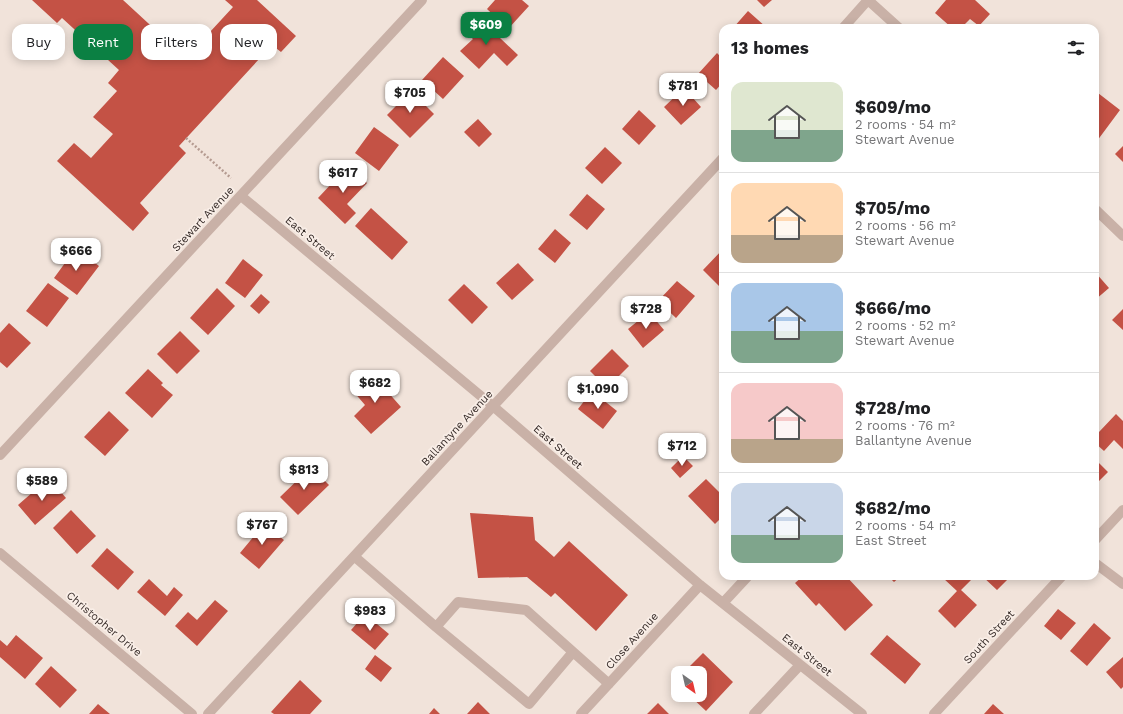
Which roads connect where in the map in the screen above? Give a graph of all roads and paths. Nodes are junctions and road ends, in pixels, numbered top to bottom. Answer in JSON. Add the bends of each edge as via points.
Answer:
{"nodes":[{"id":1,"x":422,"y":0,"type":"edge"},
{"id":2,"x":868,"y":0,"type":"edge"},
{"id":3,"x":847,"y":24,"type":"edge"},
{"id":4,"x":895,"y":24,"type":"edge"},
{"id":5,"x":186,"y":138,"type":"dead end"},
{"id":6,"x":719,"y":162,"type":"edge"},
{"id":7,"x":231,"y":178,"type":"dead end"},
{"id":8,"x":241,"y":196,"type":"junction"},
{"id":9,"x":1099,"y":213,"type":"edge"},
{"id":10,"x":1123,"y":236,"type":"edge"},
{"id":11,"x":494,"y":407,"type":"junction"},
{"id":12,"x":0,"y":454,"type":"edge"},
{"id":13,"x":1123,"y":510,"type":"edge"},
{"id":14,"x":1099,"y":536,"type":"edge"},
{"id":15,"x":0,"y":553,"type":"edge"},
{"id":16,"x":355,"y":557,"type":"junction"},
{"id":17,"x":1099,"y":566,"type":"edge"},
{"id":18,"x":744,"y":580,"type":"edge"},
{"id":19,"x":1058,"y":580,"type":"edge"},
{"id":20,"x":1123,"y":584,"type":"edge"},
{"id":21,"x":700,"y":585,"type":"junction"},
{"id":22,"x":723,"y":603,"type":"junction"},
{"id":23,"x":436,"y":627,"type":"junction"},
{"id":24,"x":573,"y":652,"type":"junction"},
{"id":25,"x":800,"y":665,"type":"junction"},
{"id":26,"x":609,"y":684,"type":"junction"},
{"id":27,"x":192,"y":714,"type":"edge"},
{"id":28,"x":208,"y":714,"type":"edge"},
{"id":29,"x":581,"y":714,"type":"edge"},
{"id":30,"x":754,"y":714,"type":"edge"},
{"id":31,"x":862,"y":714,"type":"edge"},
{"id":32,"x":934,"y":714,"type":"edge"}],
"edges":[{"from":1,"to":8,"type":"street","name":"Stewart Avenue"},
{"from":2,"to":3,"type":"street"},
{"from":2,"to":4,"type":"street"},
{"from":5,"to":7,"type":"path"},
{"from":6,"to":11,"type":"street","name":"Ballantyne Avenue"},
{"from":8,"to":11,"type":"street","name":"East Street"},
{"from":8,"to":12,"type":"street","name":"Stewart Avenue"},
{"from":9,"to":10,"type":"street"},
{"from":11,"to":16,"type":"street","name":"Ballantyne Avenue"},
{"from":11,"to":21,"type":"street","name":"East Street"},
{"from":13,"to":14,"type":"street"},
{"from":15,"to":27,"type":"street","name":"Christopher Drive"},
{"from":16,"to":23,"type":"street"},
{"from":16,"to":28,"type":"street","name":"Ballantyne Avenue"},
{"from":17,"to":20,"type":"street"},
{"from":18,"to":22,"type":"street"},
{"from":19,"to":32,"type":"street","name":"South Street"},
{"from":21,"to":22,"type":"street","name":"East Street"},
{"from":21,"to":26,"type":"street","name":"Close Avenue"},
{"from":22,"to":25,"type":"street","name":"East Street"},
{"from":23,"to":24,"type":"street","via":[[458,602],[526,610]]},
{"from":23,"to":24,"type":"street","via":[[529,704]]},
{"from":24,"to":26,"type":"street"},
{"from":25,"to":30,"type":"street"},
{"from":25,"to":31,"type":"street","name":"East Street"},
{"from":26,"to":29,"type":"street","name":"Close Avenue"}]}
